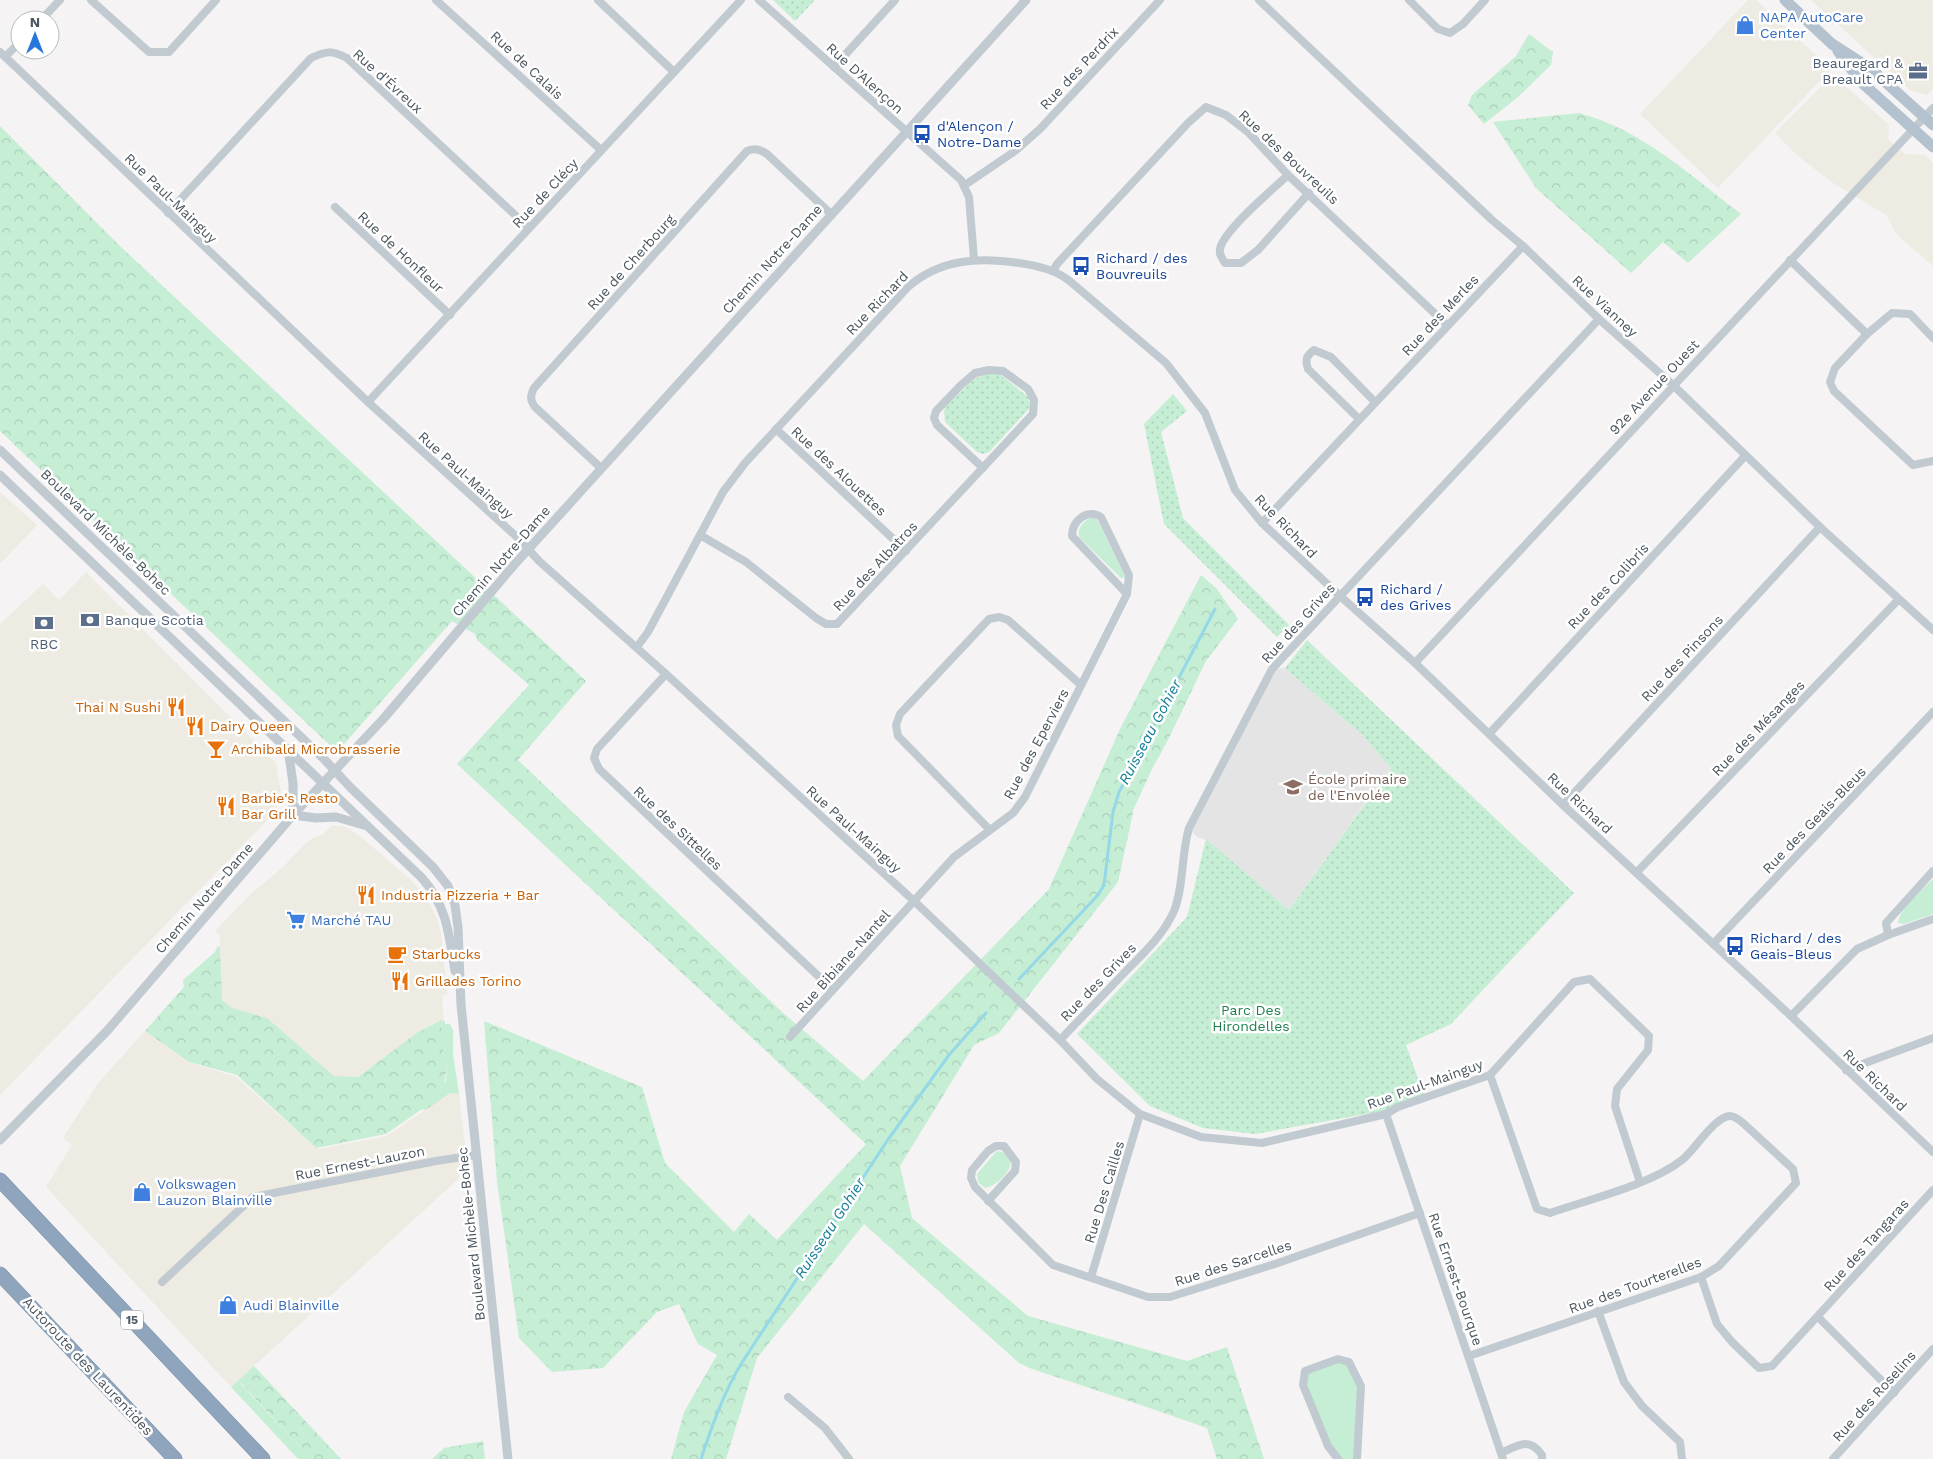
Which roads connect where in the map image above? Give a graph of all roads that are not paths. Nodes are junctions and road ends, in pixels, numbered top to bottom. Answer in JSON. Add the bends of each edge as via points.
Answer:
{"nodes":[{"id":1,"x":60,"y":0,"type":"edge"},
{"id":2,"x":91,"y":0,"type":"edge"},
{"id":3,"x":216,"y":0,"type":"edge"},
{"id":4,"x":436,"y":0,"type":"edge"},
{"id":5,"x":598,"y":0,"type":"edge"},
{"id":6,"x":741,"y":0,"type":"edge"},
{"id":7,"x":759,"y":0,"type":"edge"},
{"id":8,"x":895,"y":0,"type":"edge"},
{"id":9,"x":1026,"y":0,"type":"edge"},
{"id":10,"x":1160,"y":0,"type":"edge"},
{"id":11,"x":1259,"y":0,"type":"edge"},
{"id":12,"x":1409,"y":0,"type":"edge"},
{"id":13,"x":1486,"y":0,"type":"edge"},
{"id":14,"x":1784,"y":0,"type":"edge"},
{"id":15,"x":50,"y":10,"type":"edge"},
{"id":16,"x":1832,"y":44,"type":"junction"},
{"id":17,"x":3,"y":55,"type":"edge"},
{"id":18,"x":834,"y":67,"type":"junction"},
{"id":19,"x":674,"y":72,"type":"junction"},
{"id":20,"x":1933,"y":108,"type":"edge"},
{"id":21,"x":1924,"y":117,"type":"junction"},
{"id":22,"x":1933,"y":126,"type":"edge"},
{"id":23,"x":1913,"y":128,"type":"junction"},
{"id":24,"x":907,"y":131,"type":"junction"},
{"id":25,"x":1933,"y":147,"type":"edge"},
{"id":26,"x":601,"y":150,"type":"junction"},
{"id":27,"x":1288,"y":175,"type":"junction"},
{"id":28,"x":965,"y":185,"type":"junction"},
{"id":29,"x":1309,"y":193,"type":"junction"},
{"id":30,"x":335,"y":207,"type":"dead end"},
{"id":31,"x":168,"y":213,"type":"junction"},
{"id":32,"x":832,"y":214,"type":"junction"},
{"id":33,"x":530,"y":228,"type":"junction"},
{"id":34,"x":1523,"y":246,"type":"junction"},
{"id":35,"x":974,"y":259,"type":"junction"},
{"id":36,"x":1790,"y":260,"type":"junction"},
{"id":37,"x":1053,"y":271,"type":"junction"},
{"id":38,"x":450,"y":315,"type":"junction"},
{"id":39,"x":1599,"y":318,"type":"junction"},
{"id":40,"x":1448,"y":325,"type":"junction"},
{"id":41,"x":1867,"y":334,"type":"junction"},
{"id":42,"x":1933,"y":338,"type":"edge"},
{"id":43,"x":1673,"y":385,"type":"junction"},
{"id":44,"x":368,"y":402,"type":"junction"},
{"id":45,"x":1375,"y":402,"type":"junction"},
{"id":46,"x":1359,"y":419,"type":"junction"},
{"id":47,"x":776,"y":429,"type":"junction"},
{"id":48,"x":0,"y":450,"type":"edge"},
{"id":49,"x":1745,"y":456,"type":"junction"},
{"id":50,"x":1933,"y":461,"type":"edge"},
{"id":51,"x":601,"y":468,"type":"junction"},
{"id":52,"x":983,"y":468,"type":"junction"},
{"id":53,"x":0,"y":475,"type":"edge"},
{"id":54,"x":1262,"y":523,"type":"junction"},
{"id":55,"x":1820,"y":527,"type":"junction"},
{"id":56,"x":700,"y":535,"type":"junction"},
{"id":57,"x":528,"y":550,"type":"junction"},
{"id":58,"x":906,"y":551,"type":"junction"},
{"id":59,"x":1127,"y":594,"type":"junction"},
{"id":60,"x":1339,"y":595,"type":"junction"},
{"id":61,"x":1898,"y":600,"type":"junction"},
{"id":62,"x":1933,"y":618,"type":"edge"},
{"id":63,"x":1930,"y":628,"type":"edge"},
{"id":64,"x":637,"y":648,"type":"junction"},
{"id":65,"x":1415,"y":663,"type":"junction"},
{"id":66,"x":666,"y":674,"type":"junction"},
{"id":67,"x":1080,"y":685,"type":"junction"},
{"id":68,"x":1933,"y":712,"type":"edge"},
{"id":69,"x":1489,"y":734,"type":"junction"},
{"id":70,"x":288,"y":750,"type":"junction"},
{"id":71,"x":335,"y":771,"type":"junction"},
{"id":72,"x":324,"y":782,"type":"junction"},
{"id":73,"x":1563,"y":805,"type":"junction"},
{"id":74,"x":293,"y":815,"type":"junction"},
{"id":75,"x":370,"y":827,"type":"junction"},
{"id":76,"x":990,"y":830,"type":"junction"},
{"id":77,"x":1933,"y":871,"type":"edge"},
{"id":78,"x":1636,"y":872,"type":"junction"},
{"id":79,"x":914,"y":901,"type":"junction"},
{"id":80,"x":1933,"y":919,"type":"edge"},
{"id":81,"x":1888,"y":935,"type":"junction"},
{"id":82,"x":1713,"y":944,"type":"junction"},
{"id":83,"x":832,"y":989,"type":"junction"},
{"id":84,"x":461,"y":1006,"type":"junction"},
{"id":85,"x":1791,"y":1016,"type":"junction"},
{"id":86,"x":790,"y":1037,"type":"dead end"},
{"id":87,"x":1933,"y":1038,"type":"edge"},
{"id":88,"x":1060,"y":1040,"type":"junction"},
{"id":89,"x":1846,"y":1070,"type":"junction"},
{"id":90,"x":1490,"y":1075,"type":"junction"},
{"id":91,"x":1140,"y":1114,"type":"junction"},
{"id":92,"x":1386,"y":1114,"type":"junction"},
{"id":93,"x":0,"y":1140,"type":"edge"},
{"id":94,"x":1933,"y":1152,"type":"edge"},
{"id":95,"x":476,"y":1155,"type":"junction"},
{"id":96,"x":0,"y":1180,"type":"edge"},
{"id":97,"x":1640,"y":1182,"type":"junction"},
{"id":98,"x":1933,"y":1190,"type":"edge"},
{"id":99,"x":988,"y":1201,"type":"junction"},
{"id":100,"x":1420,"y":1212,"type":"junction"},
{"id":101,"x":0,"y":1274,"type":"edge"},
{"id":102,"x":1091,"y":1276,"type":"junction"},
{"id":103,"x":1702,"y":1277,"type":"junction"},
{"id":104,"x":162,"y":1282,"type":"dead end"},
{"id":105,"x":1598,"y":1311,"type":"junction"},
{"id":106,"x":1818,"y":1317,"type":"junction"},
{"id":107,"x":1933,"y":1349,"type":"edge"},
{"id":108,"x":1469,"y":1356,"type":"junction"},
{"id":109,"x":1894,"y":1393,"type":"junction"},
{"id":110,"x":788,"y":1397,"type":"dead end"},
{"id":111,"x":1502,"y":1456,"type":"edge"},
{"id":112,"x":175,"y":1459,"type":"edge"},
{"id":113,"x":263,"y":1459,"type":"edge"},
{"id":114,"x":508,"y":1459,"type":"edge"},
{"id":115,"x":849,"y":1459,"type":"edge"},
{"id":116,"x":1338,"y":1459,"type":"edge"},
{"id":117,"x":1357,"y":1459,"type":"edge"},
{"id":118,"x":1542,"y":1459,"type":"edge"},
{"id":119,"x":1682,"y":1459,"type":"edge"},
{"id":120,"x":1833,"y":1459,"type":"edge"}],
"edges":[{"from":1,"to":15,"type":"street"},
{"from":2,"to":3,"type":"street","via":[[149,52],[169,52]]},
{"from":4,"to":26,"type":"street","name":"Rue de Calais"},
{"from":5,"to":19,"type":"street"},
{"from":6,"to":19,"type":"street","name":"Rue de Clécy"},
{"from":7,"to":18,"type":"street","name":"Rue D'Alençon"},
{"from":8,"to":18,"type":"street"},
{"from":9,"to":24,"type":"street","name":"Chemin Notre-Dame"},
{"from":10,"to":28,"type":"street","name":"Rue des Perdrix","via":[[1040,129],[1016,151]]},
{"from":11,"to":34,"type":"street","name":"Rue Vianney"},
{"from":12,"to":13,"type":"street","via":[[1438,29],[1450,33]]},
{"from":14,"to":16,"type":"main road"},
{"from":16,"to":21,"type":"main road","via":[[1871,69]]},
{"from":16,"to":23,"type":"main road","via":[[1860,81]]},
{"from":17,"to":31,"type":"street","name":"Rue Paul-Mainguy"},
{"from":18,"to":24,"type":"street","name":"Rue D'Alençon"},
{"from":19,"to":26,"type":"street","name":"Rue de Clécy"},
{"from":20,"to":21,"type":"street","name":"92e Avenue Ouest"},
{"from":21,"to":22,"type":"main road"},
{"from":21,"to":23,"type":"street","name":"92e Avenue Ouest"},
{"from":23,"to":25,"type":"main road"},
{"from":23,"to":36,"type":"street","name":"92e Avenue Ouest"},
{"from":24,"to":28,"type":"street","name":"Rue D'Alençon"},
{"from":24,"to":32,"type":"street","name":"Chemin Notre-Dame"},
{"from":26,"to":33,"type":"street","name":"Rue de Clécy"},
{"from":27,"to":29,"type":"street","name":"Rue des Bouvreuils"},
{"from":27,"to":29,"type":"street","via":[[1233,228],[1220,247],[1220,256],[1225,263],[1241,263],[1258,250]]},
{"from":27,"to":37,"type":"street","name":"Rue des Bouvreuils","via":[[1248,132],[1226,115],[1206,107]]},
{"from":28,"to":35,"type":"street","via":[[970,202]]},
{"from":29,"to":40,"type":"street","name":"Rue des Bouvreuils"},
{"from":30,"to":38,"type":"street","name":"Rue de Honfleur"},
{"from":31,"to":33,"type":"street","name":"Rue d'Évreux","via":[[311,58],[326,52],[347,58]]},
{"from":31,"to":44,"type":"street","name":"Rue Paul-Mainguy"},
{"from":32,"to":51,"type":"street","name":"Chemin Notre-Dame"},
{"from":32,"to":51,"type":"street","name":"Rue de Cherbourg","via":[[767,154],[754,148],[747,151],[531,394],[535,407]]},
{"from":33,"to":38,"type":"street","name":"Rue de Clécy"},
{"from":34,"to":39,"type":"street","name":"Rue Vianney"},
{"from":34,"to":40,"type":"street","name":"Rue des Merles"},
{"from":35,"to":37,"type":"street","name":"Rue Richard","via":[[1013,262]]},
{"from":35,"to":47,"type":"street","name":"Rue Richard","via":[[941,267],[908,287]]},
{"from":36,"to":41,"type":"street"},
{"from":36,"to":43,"type":"street","name":"92e Avenue Ouest"},
{"from":37,"to":54,"type":"street","name":"Rue Richard","via":[[1072,283],[1166,363],[1205,413],[1235,490]]},
{"from":38,"to":44,"type":"street","name":"Rue de Clécy"},
{"from":39,"to":43,"type":"street","name":"Rue Vianney"},
{"from":39,"to":60,"type":"street","name":"Rue des Grives"},
{"from":40,"to":45,"type":"street","name":"Rue des Merles"},
{"from":41,"to":42,"type":"street","via":[[1892,313],[1910,314]]},
{"from":41,"to":50,"type":"street","via":[[1834,368],[1830,382],[1834,391],[1913,465]]},
{"from":43,"to":49,"type":"street","name":"Rue Vianney"},
{"from":43,"to":65,"type":"street","name":"92e Avenue Ouest"},
{"from":44,"to":57,"type":"street","name":"Rue Paul-Mainguy"},
{"from":45,"to":46,"type":"street","name":"Rue des Merles"},
{"from":45,"to":46,"type":"street","via":[[1331,357],[1314,350],[1308,354],[1308,369]]},
{"from":46,"to":54,"type":"street","name":"Rue des Merles"},
{"from":47,"to":56,"type":"street","name":"Rue Richard","via":[[723,492]]},
{"from":47,"to":58,"type":"street","name":"Rue des Alouettes"},
{"from":48,"to":71,"type":"street","name":"Boulevard Michèle-Bohec"},
{"from":49,"to":55,"type":"street","name":"Rue Vianney"},
{"from":49,"to":69,"type":"street","name":"Rue des Colibris"},
{"from":51,"to":57,"type":"street","name":"Chemin Notre-Dame"},
{"from":52,"to":52,"type":"street","name":"Rue des Albatros","via":[[937,425],[934,418],[936,411],[975,373],[1003,371],[1028,389],[1034,400],[1033,414]]},
{"from":52,"to":58,"type":"street","name":"Rue des Albatros"},
{"from":53,"to":70,"type":"street","name":"Boulevard Michèle-Bohec"},
{"from":54,"to":60,"type":"street","name":"Rue Richard"},
{"from":55,"to":61,"type":"street","name":"Rue Vianney"},
{"from":55,"to":73,"type":"street","name":"Rue des Pinsons"},
{"from":56,"to":58,"type":"street","name":"Rue des Albatros","via":[[746,562],[826,624],[838,624]]},
{"from":56,"to":64,"type":"street","name":"Rue Richard"},
{"from":57,"to":64,"type":"street","name":"Rue Paul-Mainguy"},
{"from":57,"to":71,"type":"street","name":"Chemin Notre-Dame","via":[[390,712]]},
{"from":59,"to":59,"type":"street","name":"Rue des Eperviers","via":[[1072,536],[1073,527],[1085,515],[1095,513],[1101,517],[1129,575]]},
{"from":59,"to":67,"type":"street","name":"Rue des Eperviers"},
{"from":60,"to":65,"type":"street","name":"Rue Richard"},
{"from":60,"to":88,"type":"street","name":"Rue des Grives","via":[[1272,669],[1258,695],[1189,828],[1184,844],[1180,887],[1166,925]]},
{"from":61,"to":63,"type":"street","name":"Rue Vianney"},
{"from":61,"to":78,"type":"street","name":"Rue des Mésanges"},
{"from":62,"to":63,"type":"street"},
{"from":64,"to":66,"type":"street","name":"Rue Paul-Mainguy"},
{"from":65,"to":69,"type":"street","name":"Rue Richard"},
{"from":66,"to":79,"type":"street","name":"Rue Paul-Mainguy"},
{"from":66,"to":83,"type":"street","name":"Rue des Sittelles","via":[[597,749],[594,758],[599,769]]},
{"from":67,"to":76,"type":"street","name":"Rue des Eperviers","via":[[1025,797],[1013,813]]},
{"from":67,"to":76,"type":"street","via":[[1008,620],[999,617],[989,619],[900,714],[896,725],[898,736]]},
{"from":68,"to":82,"type":"street","name":"Rue des Geais-Bleus"},
{"from":69,"to":73,"type":"street","name":"Rue Richard"},
{"from":70,"to":72,"type":"street","name":"Boulevard Michèle-Bohec"},
{"from":70,"to":74,"type":"street"},
{"from":71,"to":72,"type":"street","name":"Chemin Notre-Dame"},
{"from":71,"to":84,"type":"street","name":"Boulevard Michèle-Bohec","via":[[429,862],[448,886],[457,915]]},
{"from":72,"to":74,"type":"street","name":"Chemin Notre-Dame"},
{"from":72,"to":75,"type":"street","name":"Boulevard Michèle-Bohec"},
{"from":73,"to":78,"type":"street","name":"Rue Richard"},
{"from":74,"to":75,"type":"street","via":[[336,817]]},
{"from":74,"to":93,"type":"street","name":"Chemin Notre-Dame","via":[[107,1031]]},
{"from":75,"to":84,"type":"street","name":"Boulevard Michèle-Bohec","via":[[422,878],[440,904],[448,928]]},
{"from":76,"to":79,"type":"street","name":"Rue des Eperviers","via":[[954,856]]},
{"from":77,"to":81,"type":"street","via":[[1886,923]]},
{"from":78,"to":82,"type":"street","name":"Rue Richard"},
{"from":79,"to":83,"type":"street","name":"Rue Bibiane-Nantel"},
{"from":79,"to":88,"type":"street","name":"Rue Paul-Mainguy"},
{"from":80,"to":81,"type":"street"},
{"from":81,"to":85,"type":"street","via":[[1857,949]]},
{"from":82,"to":85,"type":"street","name":"Rue Richard"},
{"from":83,"to":86,"type":"street","name":"Rue Bibiane-Nantel"},
{"from":84,"to":95,"type":"street","name":"Boulevard Michèle-Bohec"},
{"from":85,"to":89,"type":"street","name":"Rue Richard"},
{"from":87,"to":89,"type":"street"},
{"from":88,"to":91,"type":"street","name":"Rue Paul-Mainguy","via":[[1097,1079]]},
{"from":89,"to":94,"type":"street","name":"Rue Richard"},
{"from":90,"to":92,"type":"street","name":"Rue Paul-Mainguy"},
{"from":90,"to":97,"type":"street","name":"Rue des Tourterelles","via":[[1538,1209],[1550,1213]]},
{"from":90,"to":97,"type":"street","name":"Rue Paul-Mainguy","via":[[1574,982],[1590,979],[1649,1036],[1648,1050],[1617,1089],[1615,1106]]},
{"from":91,"to":92,"type":"street","name":"Rue Paul-Mainguy","via":[[1201,1137],[1262,1143]]},
{"from":91,"to":102,"type":"street","name":"Rue Des Cailles"},
{"from":92,"to":100,"type":"street","name":"Rue Ernest-Bourque"},
{"from":95,"to":104,"type":"street","name":"Rue Ernest-Lauzon","via":[[252,1197]]},
{"from":95,"to":114,"type":"street","name":"Boulevard Michèle-Bohec"},
{"from":96,"to":113,"type":"highway","number":"15"},
{"from":97,"to":103,"type":"street","name":"Rue des Tourterelles","via":[[1664,1172],[1684,1158],[1714,1126],[1729,1116],[1744,1123],[1793,1169],[1796,1183],[1719,1266]]},
{"from":98,"to":106,"type":"street","name":"Rue des Tangaras"},
{"from":99,"to":99,"type":"street","name":"Rue des Sarcelles","via":[[975,1187],[972,1170],[988,1151],[1004,1146],[1016,1162],[1015,1171]]},
{"from":99,"to":102,"type":"street","name":"Rue des Sarcelles","via":[[1053,1265]]},
{"from":100,"to":102,"type":"street","name":"Rue des Sarcelles","via":[[1278,1263],[1170,1297],[1148,1296]]},
{"from":100,"to":108,"type":"street","name":"Rue Ernest-Bourque"},
{"from":101,"to":112,"type":"highway","name":"Autoroute des Laurentides"},
{"from":103,"to":105,"type":"street","name":"Rue des Tourterelles"},
{"from":103,"to":106,"type":"street","name":"Rue des Tangaras","via":[[1717,1324],[1759,1368],[1772,1366]]},
{"from":105,"to":108,"type":"street","name":"Rue des Tourterelles"},
{"from":105,"to":119,"type":"street","via":[[1624,1382],[1642,1406],[1680,1442]]},
{"from":106,"to":109,"type":"street"},
{"from":107,"to":109,"type":"street","name":"Rue des Roselins"},
{"from":108,"to":111,"type":"street","name":"Rue Ernest-Bourque"},
{"from":109,"to":120,"type":"street","name":"Rue des Roselins"},
{"from":110,"to":115,"type":"street","via":[[824,1428]]},
{"from":111,"to":118,"type":"street","name":"Rue Ernest-Bourque","via":[[1527,1443],[1536,1446]]},
{"from":116,"to":117,"type":"street","via":[[1328,1446],[1303,1385],[1305,1371],[1338,1359],[1349,1362],[1361,1386]]}]}
